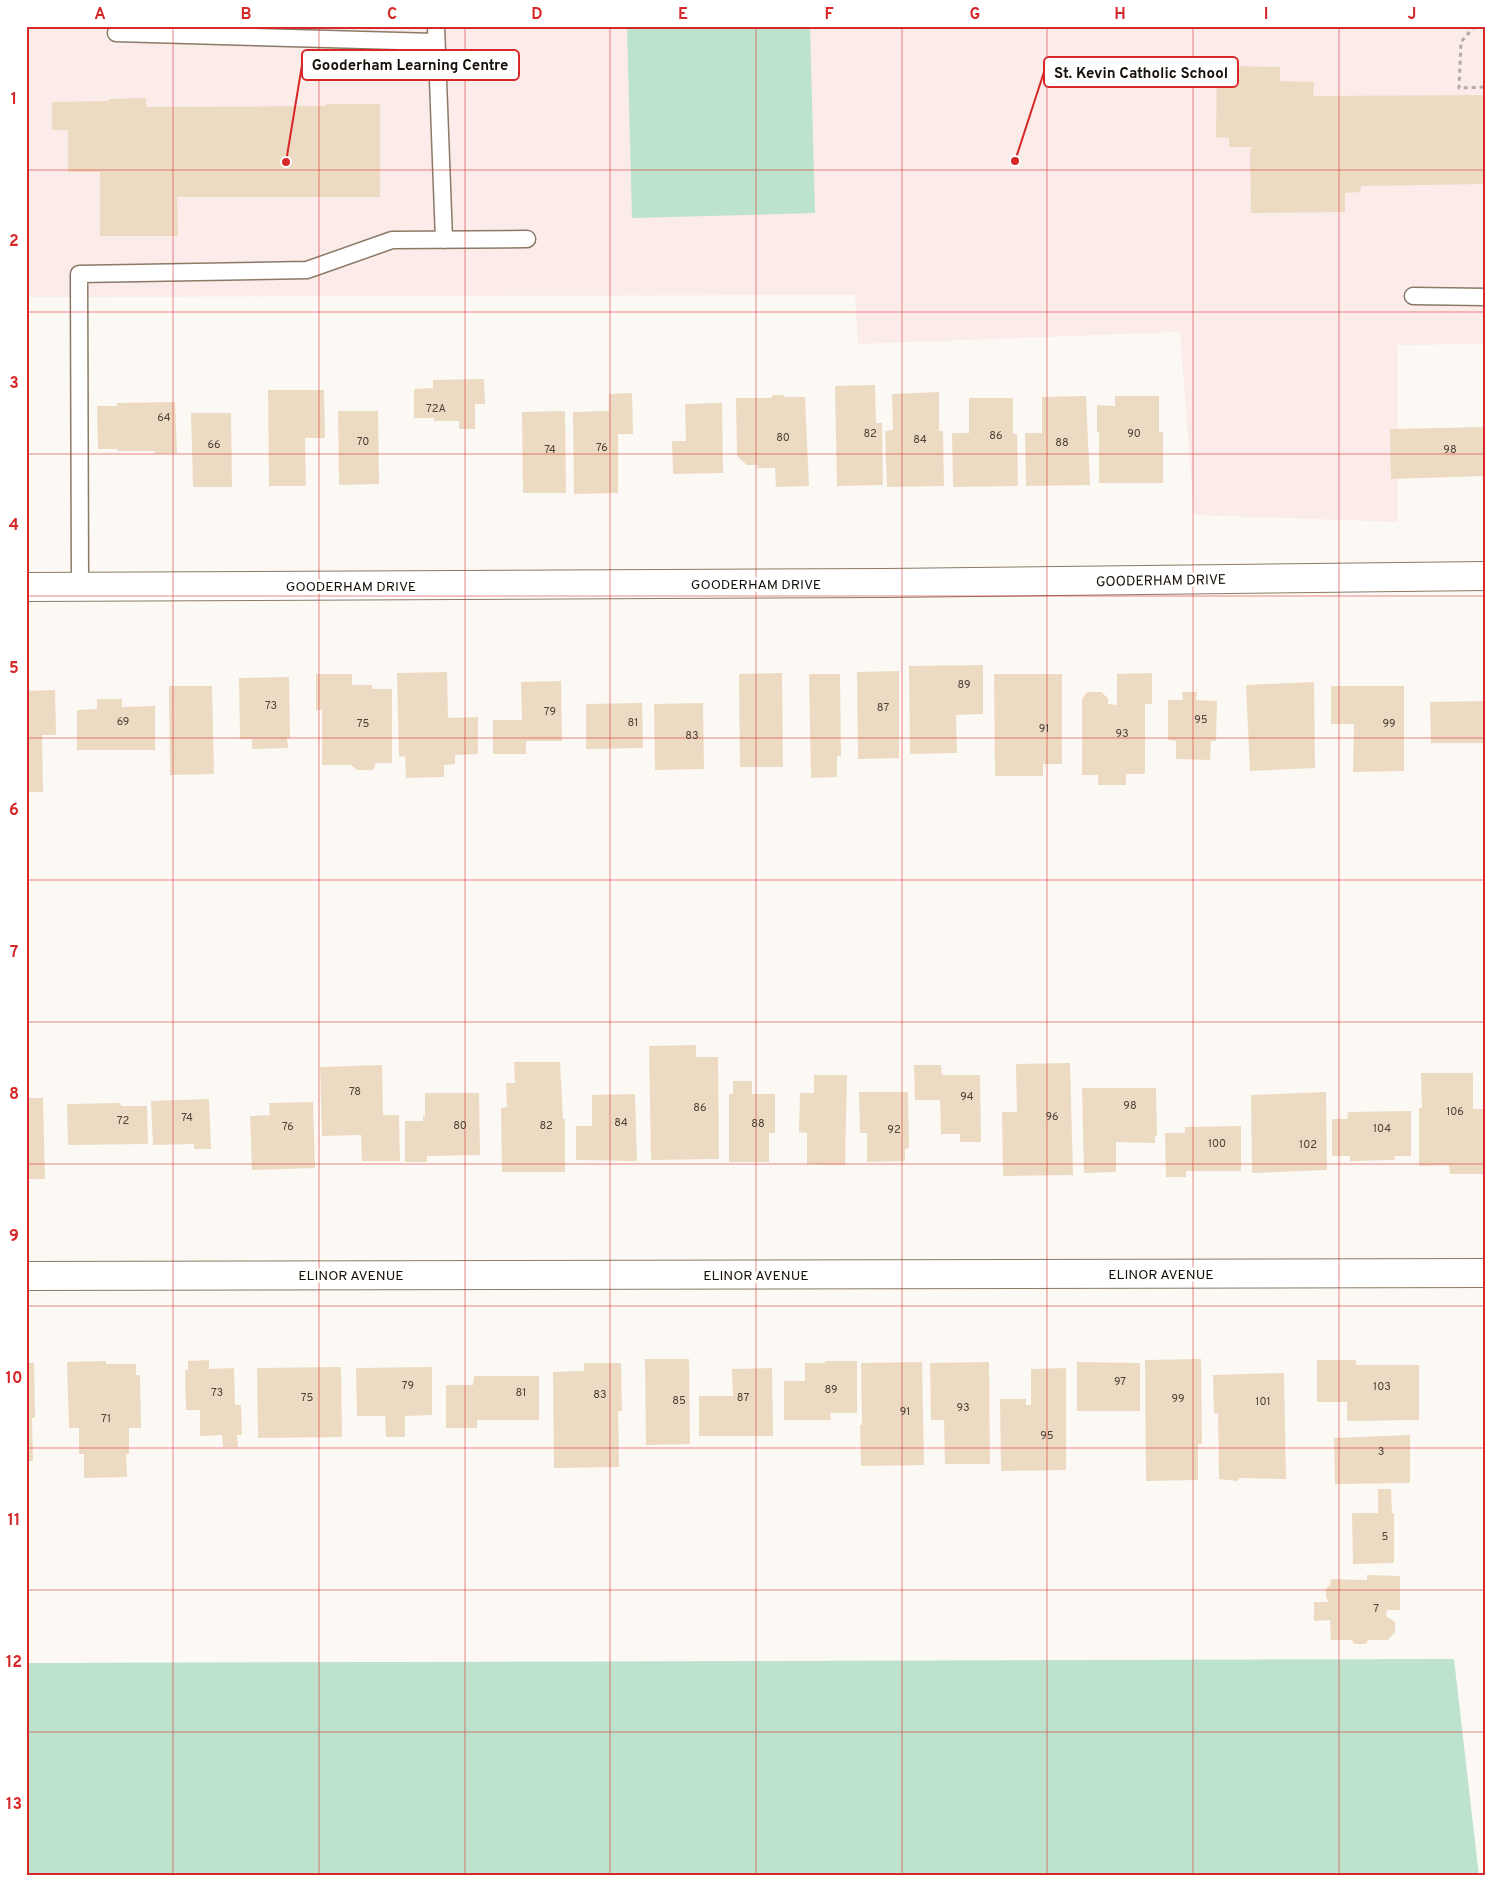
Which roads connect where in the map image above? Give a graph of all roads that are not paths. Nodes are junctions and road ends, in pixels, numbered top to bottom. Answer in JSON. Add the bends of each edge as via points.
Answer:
{"nodes":[{"id":1,"x":116,"y":33,"type":"dead end"},
{"id":2,"x":436,"y":34,"type":"edge"},
{"id":3,"x":527,"y":239,"type":"dead end"},
{"id":4,"x":444,"y":240,"type":"junction"},
{"id":5,"x":1413,"y":296,"type":"dead end"},
{"id":6,"x":1486,"y":297,"type":"edge"},
{"id":7,"x":1486,"y":576,"type":"edge"},
{"id":8,"x":80,"y":587,"type":"junction"},
{"id":9,"x":26,"y":588,"type":"edge"},
{"id":10,"x":1486,"y":1274,"type":"edge"},
{"id":11,"x":26,"y":1276,"type":"edge"}],
"edges":[{"from":1,"to":2,"type":"lane"},
{"from":2,"to":4,"type":"lane"},
{"from":3,"to":4,"type":"lane"},
{"from":4,"to":8,"type":"lane","via":[[392,240],[306,270],[79,274]]},
{"from":5,"to":6,"type":"lane"},
{"from":7,"to":8,"type":"street","name":"GOODERHAM DRIVE"},
{"from":8,"to":9,"type":"street","name":"GOODERHAM DRIVE"},
{"from":10,"to":11,"type":"street","name":"ELINOR AVENUE"}]}
